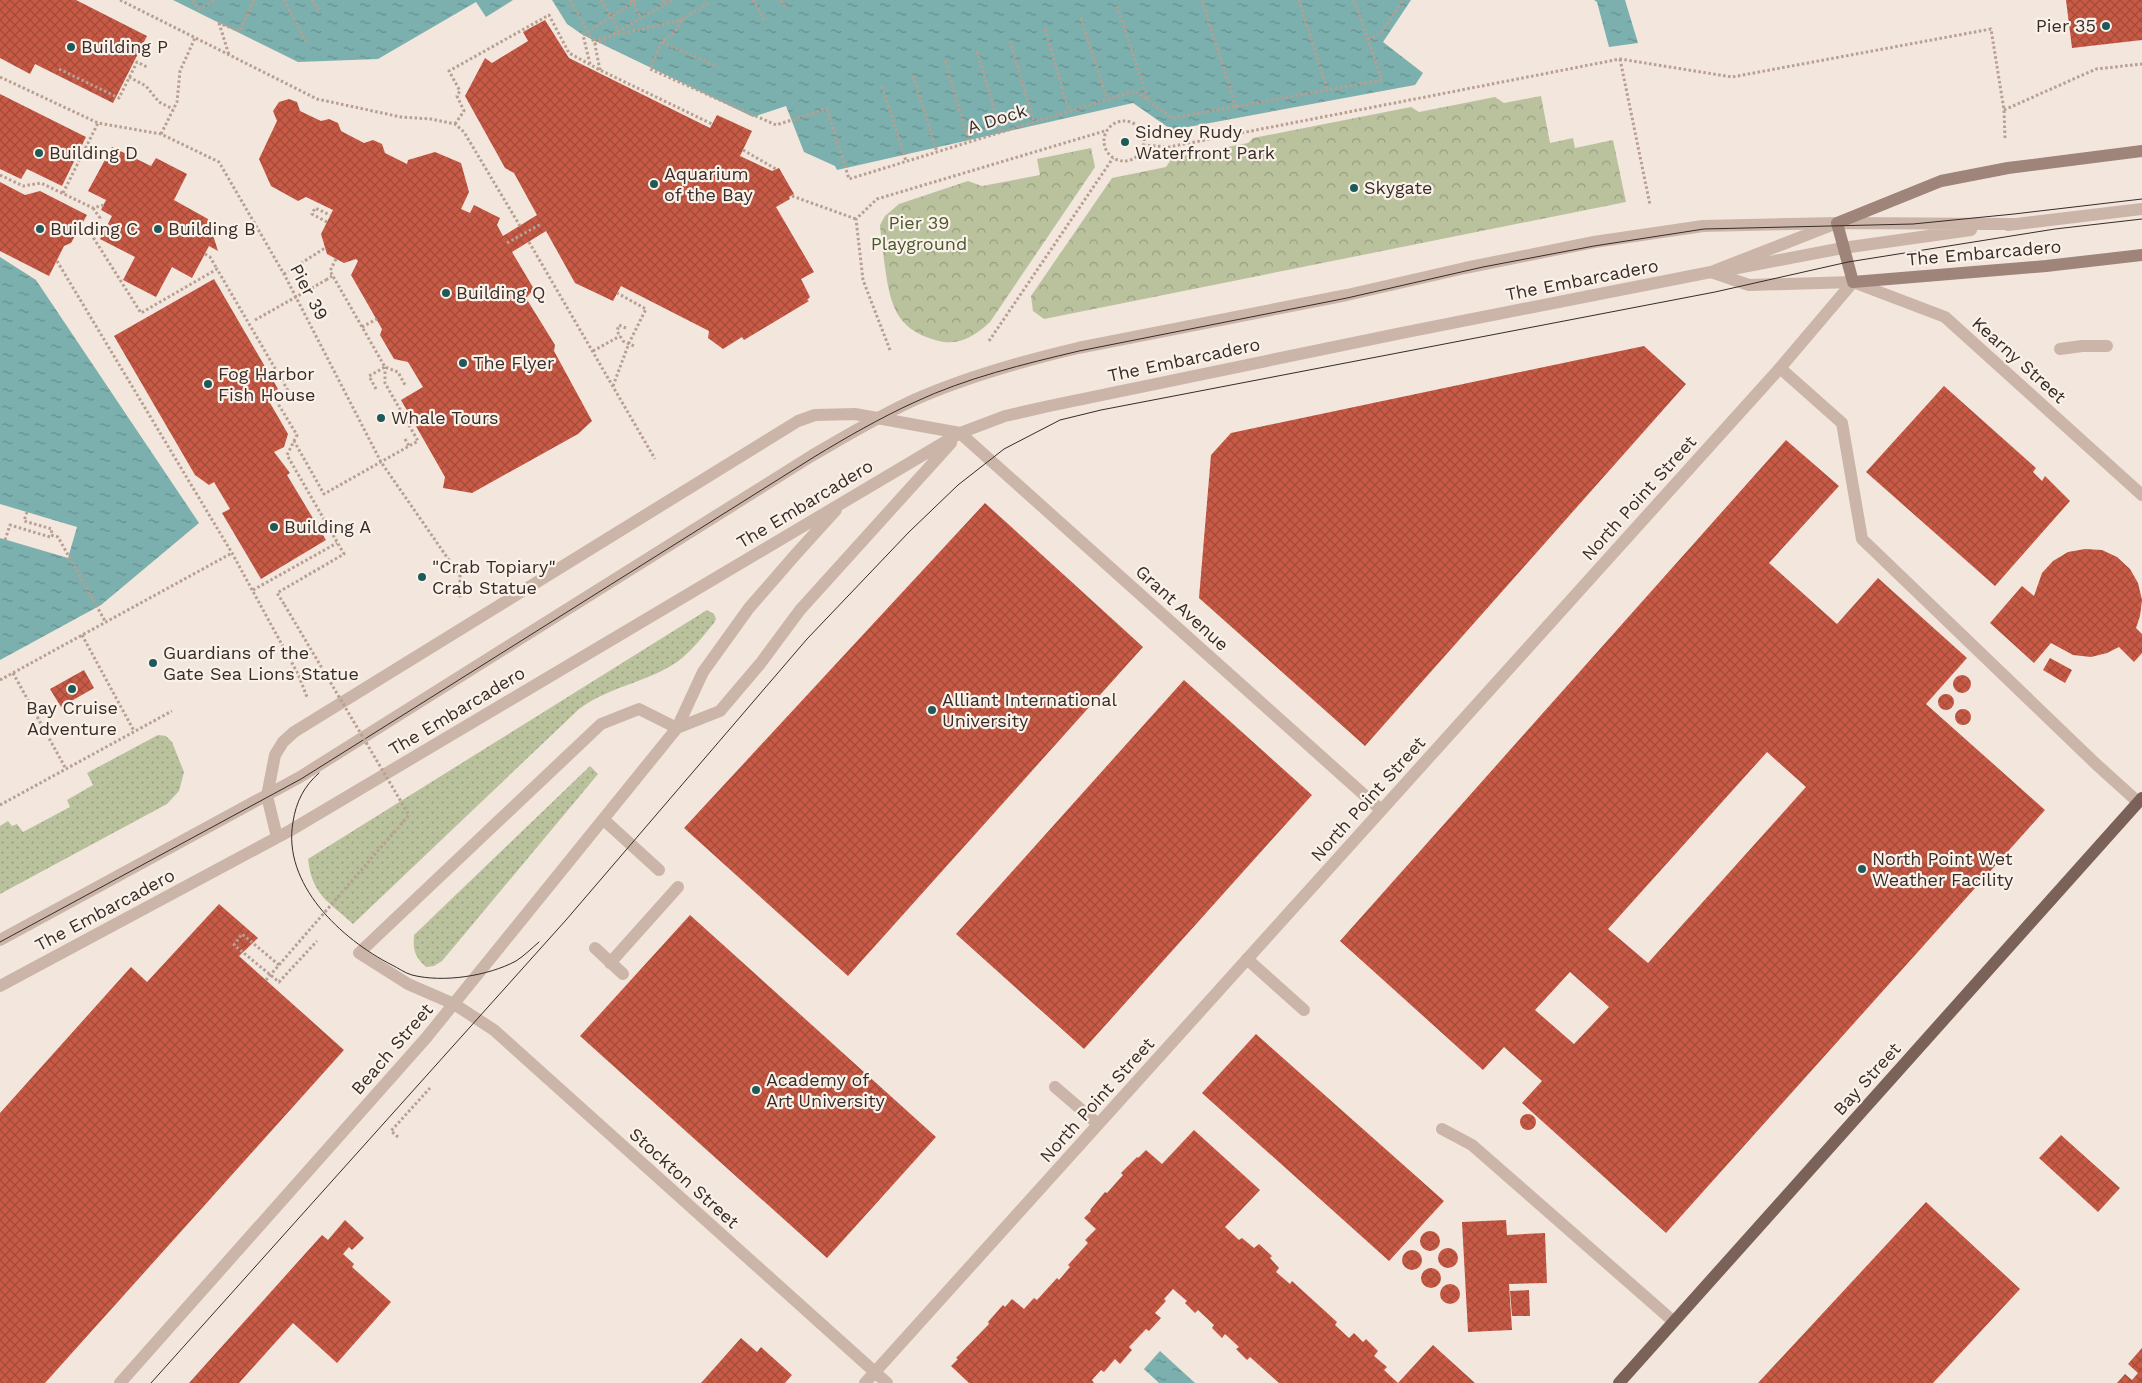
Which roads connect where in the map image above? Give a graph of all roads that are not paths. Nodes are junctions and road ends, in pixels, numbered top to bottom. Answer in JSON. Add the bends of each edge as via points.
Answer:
{"nodes":[{"id":1,"x":2142,"y":151,"type":"edge"},
{"id":2,"x":2142,"y":209,"type":"edge"},
{"id":3,"x":1837,"y":222,"type":"junction"},
{"id":4,"x":2015,"y":224,"type":"junction"},
{"id":5,"x":1843,"y":248,"type":"junction"},
{"id":6,"x":2142,"y":255,"type":"edge"},
{"id":7,"x":1711,"y":272,"type":"junction"},
{"id":8,"x":1853,"y":282,"type":"junction"},
{"id":9,"x":2107,"y":346,"type":"dead end"},
{"id":10,"x":2060,"y":349,"type":"dead end"},
{"id":11,"x":1780,"y":368,"type":"junction"},
{"id":12,"x":878,"y":418,"type":"junction"},
{"id":13,"x":960,"y":433,"type":"junction"},
{"id":14,"x":2142,"y":495,"type":"edge"},
{"id":15,"x":847,"y":500,"type":"junction"},
{"id":16,"x":677,"y":728,"type":"junction"},
{"id":17,"x":267,"y":796,"type":"junction"},
{"id":18,"x":2140,"y":800,"type":"edge"},
{"id":19,"x":1381,"y":810,"type":"junction"},
{"id":20,"x":604,"y":820,"type":"junction"},
{"id":21,"x":277,"y":837,"type":"junction"},
{"id":22,"x":659,"y":870,"type":"dead end"},
{"id":23,"x":678,"y":887,"type":"dead end"},
{"id":24,"x":0,"y":940,"type":"edge"},
{"id":25,"x":595,"y":948,"type":"dead end"},
{"id":26,"x":1247,"y":958,"type":"junction"},
{"id":27,"x":610,"y":963,"type":"junction"},
{"id":28,"x":623,"y":974,"type":"dead end"},
{"id":29,"x":0,"y":986,"type":"edge"},
{"id":30,"x":454,"y":1004,"type":"junction"},
{"id":31,"x":1304,"y":1010,"type":"dead end"},
{"id":32,"x":1055,"y":1087,"type":"dead end"},
{"id":33,"x":1098,"y":1124,"type":"junction"},
{"id":34,"x":1442,"y":1129,"type":"dead end"},
{"id":35,"x":1673,"y":1321,"type":"junction"},
{"id":36,"x":875,"y":1372,"type":"junction"},
{"id":37,"x":120,"y":1383,"type":"edge"},
{"id":38,"x":865,"y":1383,"type":"edge"},
{"id":39,"x":887,"y":1383,"type":"edge"},
{"id":40,"x":1618,"y":1383,"type":"edge"}],
"edges":[{"from":1,"to":3,"type":"main road","name":"The Embarcadero","via":[[2008,168],[1941,181]]},
{"from":2,"to":4,"type":"street","name":"The Embarcadero"},
{"from":3,"to":4,"type":"street","name":"The Embarcadero"},
{"from":3,"to":5,"type":"main road"},
{"from":3,"to":7,"type":"street","name":"The Embarcadero"},
{"from":3,"to":12,"type":"street","via":[[1703,226],[1594,242],[1474,266],[1038,358],[946,387]]},
{"from":4,"to":5,"type":"street","name":"The Embarcadero"},
{"from":5,"to":7,"type":"street","name":"The Embarcadero"},
{"from":5,"to":8,"type":"main road"},
{"from":6,"to":8,"type":"main road","name":"The Embarcadero"},
{"from":7,"to":8,"type":"street","name":"The Embarcadero","via":[[1749,285]]},
{"from":7,"to":13,"type":"street","name":"The Embarcadero","via":[[1049,406],[1005,416]]},
{"from":8,"to":11,"type":"street","name":"North Point Street"},
{"from":8,"to":14,"type":"street","name":"Kearny Street","via":[[1945,316]]},
{"from":9,"to":10,"type":"street"},
{"from":11,"to":18,"type":"street","via":[[1842,423],[1862,539],[2096,764]]},
{"from":11,"to":19,"type":"street","name":"North Point Street"},
{"from":12,"to":13,"type":"street"},
{"from":12,"to":17,"type":"street","via":[[813,455]]},
{"from":12,"to":17,"type":"street","via":[[834,414],[815,415],[798,421],[315,718],[283,742],[276,754]]},
{"from":13,"to":15,"type":"street","name":"The Embarcadero"},
{"from":13,"to":16,"type":"street","via":[[800,610],[720,711]]},
{"from":13,"to":19,"type":"street","name":"Grant Avenue"},
{"from":15,"to":16,"type":"street","name":"Beach Street","via":[[744,616],[703,672]]},
{"from":15,"to":21,"type":"street","name":"The Embarcadero"},
{"from":16,"to":20,"type":"street","name":"Beach Street"},
{"from":16,"to":30,"type":"street","name":"Stockton Street","via":[[639,709],[601,724],[359,953],[408,984]]},
{"from":17,"to":21,"type":"street"},
{"from":17,"to":24,"type":"street"},
{"from":18,"to":35,"type":"main road","name":"Bay Street"},
{"from":19,"to":26,"type":"street","name":"North Point Street"},
{"from":20,"to":22,"type":"street"},
{"from":20,"to":30,"type":"street","name":"Beach Street"},
{"from":21,"to":29,"type":"street","name":"The Embarcadero"},
{"from":23,"to":27,"type":"street"},
{"from":25,"to":27,"type":"street"},
{"from":26,"to":31,"type":"street"},
{"from":26,"to":33,"type":"street","name":"North Point Street"},
{"from":27,"to":28,"type":"street"},
{"from":30,"to":36,"type":"street","name":"Stockton Street","via":[[494,1030]]},
{"from":30,"to":37,"type":"street","name":"Beach Street"},
{"from":32,"to":33,"type":"street"},
{"from":33,"to":36,"type":"street","name":"North Point Street"},
{"from":34,"to":35,"type":"street","via":[[1472,1146]]},
{"from":35,"to":40,"type":"main road","name":"Bay Street"},
{"from":36,"to":38,"type":"street","name":"North Point Street"},
{"from":36,"to":39,"type":"street","name":"Stockton Street"}]}
